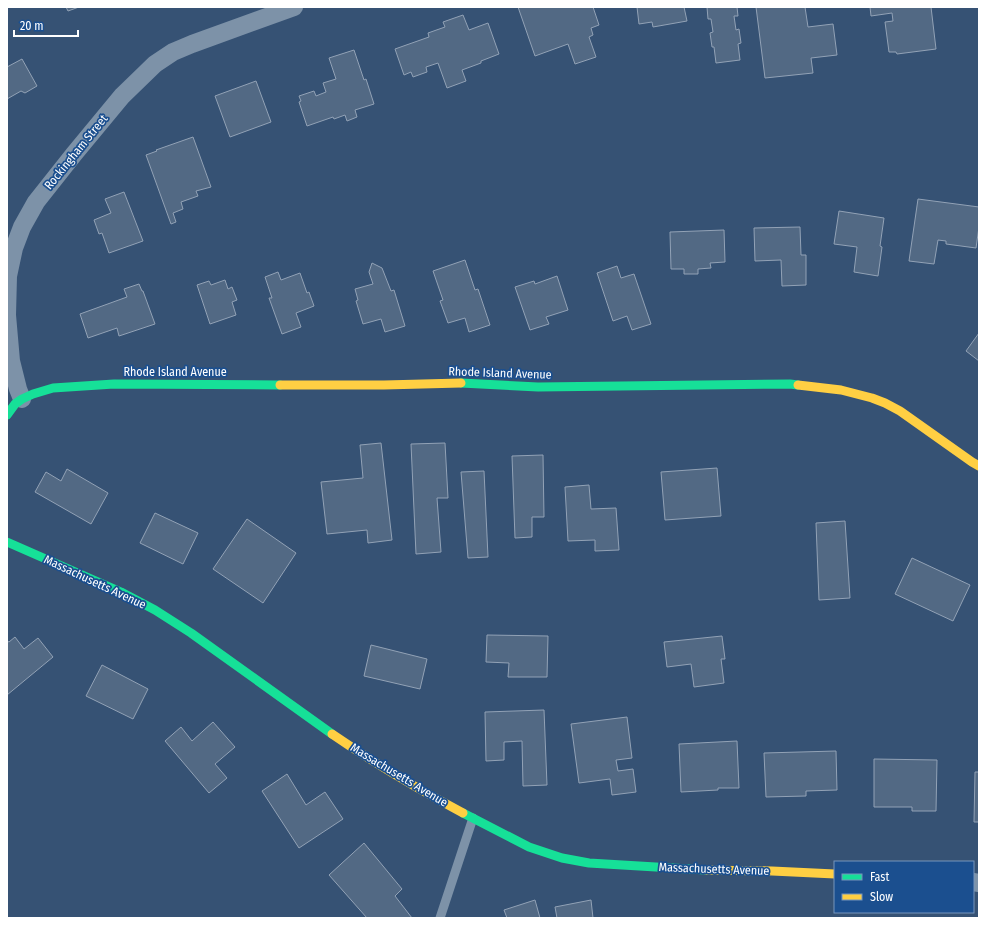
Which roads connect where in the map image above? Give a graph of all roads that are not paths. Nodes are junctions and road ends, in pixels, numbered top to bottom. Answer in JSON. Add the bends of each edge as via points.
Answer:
{"nodes":[{"id":1,"x":294,"y":7,"type":"edge"},
{"id":2,"x":22,"y":400,"type":"junction"},
{"id":3,"x":7,"y":415,"type":"edge"},
{"id":4,"x":979,"y":466,"type":"edge"},
{"id":5,"x":7,"y":542,"type":"edge"},
{"id":6,"x":473,"y":818,"type":"junction"},
{"id":7,"x":834,"y":874,"type":"edge"},
{"id":8,"x":440,"y":918,"type":"edge"}],
"edges":[{"from":1,"to":2,"type":"street","name":"Rockingham Street","via":[[192,44],[155,64],[122,96],[36,202],[14,248],[8,276],[7,315],[11,361]]},
{"from":2,"to":3,"type":"street","name":"Rhode Island Avenue","via":[[15,404]]},
{"from":2,"to":4,"type":"street","name":"Rhode Island Avenue","via":[[53,388],[114,384],[459,383],[538,387],[790,384],[841,390],[885,403]]},
{"from":5,"to":6,"type":"street","name":"Massachusetts Avenue","via":[[121,592],[155,610],[350,746],[425,793]]},
{"from":6,"to":7,"type":"street","name":"Massachusetts Avenue","via":[[529,847],[562,858],[628,866]]},
{"from":6,"to":8,"type":"lane"}]}
